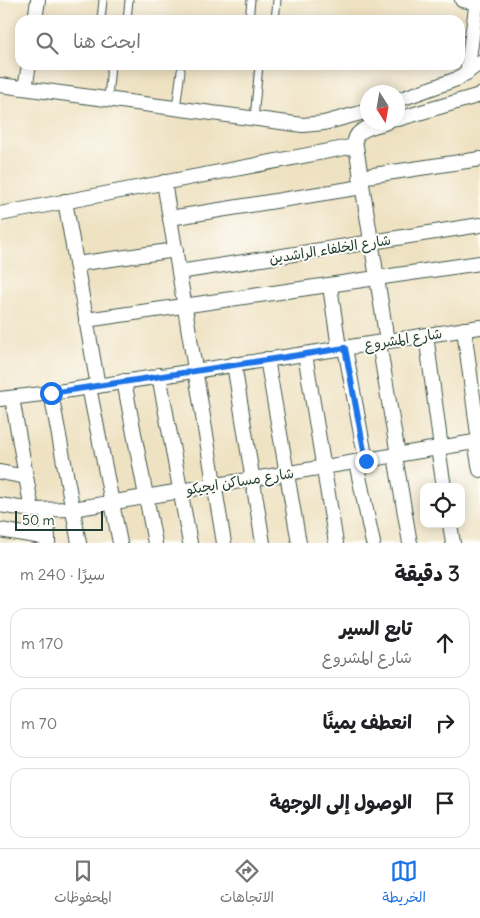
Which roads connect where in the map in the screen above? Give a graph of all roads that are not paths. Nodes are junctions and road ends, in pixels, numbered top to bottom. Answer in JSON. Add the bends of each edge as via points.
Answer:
{"nodes":[{"id":1,"x":38,"y":0,"type":"edge"},
{"id":2,"x":103,"y":0,"type":"edge"},
{"id":3,"x":129,"y":0,"type":"edge"},
{"id":4,"x":251,"y":0,"type":"edge"},
{"id":5,"x":277,"y":0,"type":"edge"},
{"id":6,"x":462,"y":0,"type":"edge"},
{"id":7,"x":478,"y":2,"type":"edge"},
{"id":8,"x":36,"y":15,"type":"edge"},
{"id":9,"x":101,"y":15,"type":"edge"},
{"id":10,"x":128,"y":15,"type":"edge"},
{"id":11,"x":250,"y":15,"type":"edge"},
{"id":12,"x":276,"y":15,"type":"edge"},
{"id":13,"x":480,"y":63,"type":"edge"},
{"id":14,"x":27,"y":70,"type":"edge"},
{"id":15,"x":111,"y":70,"type":"edge"},
{"id":16,"x":259,"y":70,"type":"edge"},
{"id":17,"x":180,"y":71,"type":"dead end"},
{"id":18,"x":466,"y":73,"type":"junction"},
{"id":19,"x":0,"y":85,"type":"edge"},
{"id":20,"x":25,"y":88,"type":"junction"},
{"id":21,"x":480,"y":95,"type":"edge"},
{"id":22,"x":405,"y":98,"type":"edge"},
{"id":23,"x":108,"y":99,"type":"junction"},
{"id":24,"x":176,"y":108,"type":"junction"},
{"id":25,"x":360,"y":113,"type":"edge"},
{"id":26,"x":405,"y":117,"type":"edge"},
{"id":27,"x":254,"y":119,"type":"junction"},
{"id":28,"x":364,"y":130,"type":"edge"},
{"id":29,"x":355,"y":146,"type":"junction"},
{"id":30,"x":480,"y":159,"type":"edge"},
{"id":31,"x":164,"y":182,"type":"junction"},
{"id":32,"x":361,"y":182,"type":"junction"},
{"id":33,"x":65,"y":201,"type":"junction"},
{"id":34,"x":0,"y":214,"type":"edge"},
{"id":35,"x":170,"y":218,"type":"junction"},
{"id":36,"x":480,"y":225,"type":"edge"},
{"id":37,"x":371,"y":243,"type":"junction"},
{"id":38,"x":176,"y":250,"type":"junction"},
{"id":39,"x":480,"y":263,"type":"edge"},
{"id":40,"x":76,"y":264,"type":"junction"},
{"id":41,"x":179,"y":272,"type":"junction"},
{"id":42,"x":377,"y":280,"type":"junction"},
{"id":43,"x":330,"y":286,"type":"junction"},
{"id":44,"x":185,"y":306,"type":"junction"},
{"id":45,"x":86,"y":320,"type":"junction"},
{"id":46,"x":480,"y":326,"type":"edge"},
{"id":47,"x":464,"y":329,"type":"junction"},
{"id":48,"x":426,"y":335,"type":"junction"},
{"id":49,"x":383,"y":342,"type":"junction"},
{"id":50,"x":342,"y":348,"type":"junction"},
{"id":51,"x":305,"y":354,"type":"junction"},
{"id":52,"x":267,"y":359,"type":"junction"},
{"id":53,"x":234,"y":364,"type":"junction"},
{"id":54,"x":196,"y":369,"type":"junction"},
{"id":55,"x":159,"y":376,"type":"junction"},
{"id":56,"x":124,"y":381,"type":"junction"},
{"id":57,"x":94,"y":386,"type":"junction"},
{"id":58,"x":51,"y":393,"type":"junction"},
{"id":59,"x":6,"y":399,"type":"edge"},
{"id":60,"x":478,"y":442,"type":"edge"},
{"id":61,"x":440,"y":448,"type":"junction"},
{"id":62,"x":396,"y":456,"type":"junction"},
{"id":63,"x":361,"y":462,"type":"junction"},
{"id":64,"x":322,"y":468,"type":"junction"},
{"id":65,"x":480,"y":470,"type":"edge"},
{"id":66,"x":0,"y":472,"type":"edge"},
{"id":67,"x":287,"y":474,"type":"junction"},
{"id":68,"x":26,"y":477,"type":"junction"},
{"id":69,"x":252,"y":479,"type":"junction"},
{"id":70,"x":444,"y":483,"type":"edge"},
{"id":71,"x":213,"y":486,"type":"junction"},
{"id":72,"x":180,"y":491,"type":"junction"},
{"id":73,"x":146,"y":497,"type":"junction"},
{"id":74,"x":113,"y":502,"type":"junction"},
{"id":75,"x":0,"y":504,"type":"edge"},
{"id":76,"x":73,"y":509,"type":"junction"},
{"id":77,"x":32,"y":510,"type":"junction"},
{"id":78,"x":47,"y":511,"type":"junction"},
{"id":79,"x":451,"y":528,"type":"edge"},
{"id":80,"x":0,"y":530,"type":"edge"},
{"id":81,"x":48,"y":541,"type":"edge"},
{"id":82,"x":79,"y":543,"type":"edge"},
{"id":83,"x":120,"y":543,"type":"edge"},
{"id":84,"x":154,"y":543,"type":"edge"},
{"id":85,"x":190,"y":543,"type":"edge"},
{"id":86,"x":224,"y":543,"type":"edge"},
{"id":87,"x":263,"y":543,"type":"edge"},
{"id":88,"x":299,"y":543,"type":"edge"},
{"id":89,"x":336,"y":543,"type":"edge"},
{"id":90,"x":373,"y":543,"type":"edge"},
{"id":91,"x":410,"y":543,"type":"edge"},
{"id":92,"x":453,"y":543,"type":"edge"}],
"edges":[{"from":1,"to":8,"type":"street"},
{"from":2,"to":9,"type":"lane"},
{"from":3,"to":10,"type":"lane"},
{"from":4,"to":11,"type":"lane"},
{"from":5,"to":12,"type":"lane"},
{"from":6,"to":7,"type":"street"},
{"from":7,"to":18,"type":"street"},
{"from":13,"to":18,"type":"street"},
{"from":14,"to":20,"type":"street"},
{"from":15,"to":23,"type":"lane"},
{"from":16,"to":27,"type":"lane"},
{"from":17,"to":24,"type":"lane"},
{"from":18,"to":22,"type":"street","via":[[458,79]]},
{"from":19,"to":20,"type":"street"},
{"from":20,"to":23,"type":"street"},
{"from":21,"to":26,"type":"street"},
{"from":23,"to":24,"type":"street"},
{"from":24,"to":27,"type":"street"},
{"from":25,"to":27,"type":"street","via":[[310,125]]},
{"from":28,"to":29,"type":"street","via":[[355,137]]},
{"from":29,"to":31,"type":"street"},
{"from":29,"to":32,"type":"street"},
{"from":30,"to":32,"type":"street"},
{"from":31,"to":33,"type":"street"},
{"from":31,"to":35,"type":"street"},
{"from":32,"to":35,"type":"street"},
{"from":32,"to":37,"type":"street"},
{"from":33,"to":34,"type":"street"},
{"from":33,"to":40,"type":"street"},
{"from":35,"to":38,"type":"street"},
{"from":36,"to":37,"type":"street","name":"شارع الخلفاء الراشدين"},
{"from":37,"to":41,"type":"street","name":"شارع الخلفاء الراشدين"},
{"from":37,"to":42,"type":"street"},
{"from":38,"to":40,"type":"street"},
{"from":38,"to":41,"type":"street"},
{"from":39,"to":42,"type":"street"},
{"from":40,"to":45,"type":"street"},
{"from":41,"to":44,"type":"street"},
{"from":42,"to":43,"type":"street"},
{"from":42,"to":49,"type":"street"},
{"from":43,"to":44,"type":"street"},
{"from":43,"to":50,"type":"street"},
{"from":44,"to":45,"type":"street"},
{"from":44,"to":54,"type":"street"},
{"from":45,"to":57,"type":"street"},
{"from":46,"to":47,"type":"street","name":"شارع المشروع"},
{"from":47,"to":48,"type":"street","name":"شارع المشروع"},
{"from":47,"to":60,"type":"street"},
{"from":48,"to":49,"type":"street","name":"شارع المشروع"},
{"from":48,"to":61,"type":"street"},
{"from":49,"to":50,"type":"street","name":"شارع المشروع"},
{"from":49,"to":62,"type":"street"},
{"from":50,"to":51,"type":"street","name":"شارع المشروع"},
{"from":50,"to":63,"type":"street"},
{"from":51,"to":52,"type":"street","name":"شارع المشروع"},
{"from":51,"to":64,"type":"street"},
{"from":52,"to":53,"type":"street","name":"شارع المشروع"},
{"from":52,"to":67,"type":"street"},
{"from":53,"to":54,"type":"street","name":"شارع المشروع"},
{"from":53,"to":69,"type":"street"},
{"from":54,"to":55,"type":"street","name":"شارع المشروع"},
{"from":54,"to":71,"type":"street"},
{"from":55,"to":56,"type":"street","name":"شارع المشروع"},
{"from":55,"to":72,"type":"street"},
{"from":56,"to":57,"type":"street","name":"شارع المشروع"},
{"from":56,"to":73,"type":"street"},
{"from":57,"to":58,"type":"street","name":"شارع المشروع"},
{"from":57,"to":74,"type":"street"},
{"from":58,"to":59,"type":"street","name":"شارع المشروع"},
{"from":58,"to":76,"type":"street"},
{"from":59,"to":68,"type":"street"},
{"from":60,"to":61,"type":"street","name":"شارع مساكن ايجيكو"},
{"from":60,"to":65,"type":"street"},
{"from":61,"to":62,"type":"street","name":"شارع مساكن ايجيكو"},
{"from":61,"to":70,"type":"street"},
{"from":62,"to":63,"type":"street","name":"شارع مساكن ايجيكو"},
{"from":62,"to":91,"type":"street"},
{"from":63,"to":64,"type":"street","name":"شارع مساكن ايجيكو"},
{"from":63,"to":90,"type":"street"},
{"from":64,"to":67,"type":"street","name":"شارع مساكن ايجيكو"},
{"from":64,"to":89,"type":"street"},
{"from":66,"to":68,"type":"street"},
{"from":67,"to":69,"type":"street","name":"شارع مساكن ايجيكو"},
{"from":67,"to":88,"type":"street"},
{"from":68,"to":77,"type":"street"},
{"from":69,"to":71,"type":"street","name":"شارع مساكن ايجيكو"},
{"from":69,"to":87,"type":"street"},
{"from":71,"to":72,"type":"street","name":"شارع مساكن ايجيكو"},
{"from":71,"to":86,"type":"street"},
{"from":72,"to":73,"type":"street","name":"شارع مساكن ايجيكو"},
{"from":72,"to":85,"type":"street"},
{"from":73,"to":74,"type":"street","name":"شارع مساكن ايجيكو"},
{"from":73,"to":84,"type":"street"},
{"from":74,"to":76,"type":"street","name":"شارع مساكن ايجيكو"},
{"from":74,"to":83,"type":"street"},
{"from":75,"to":77,"type":"street","name":"شارع مساكن ايجيكو"},
{"from":76,"to":78,"type":"street","name":"شارع مساكن ايجيكو"},
{"from":76,"to":82,"type":"street"},
{"from":77,"to":78,"type":"street","name":"شارع مساكن ايجيكو"},
{"from":78,"to":81,"type":"street"},
{"from":79,"to":92,"type":"street"},
{"from":80,"to":81,"type":"street"}]}
